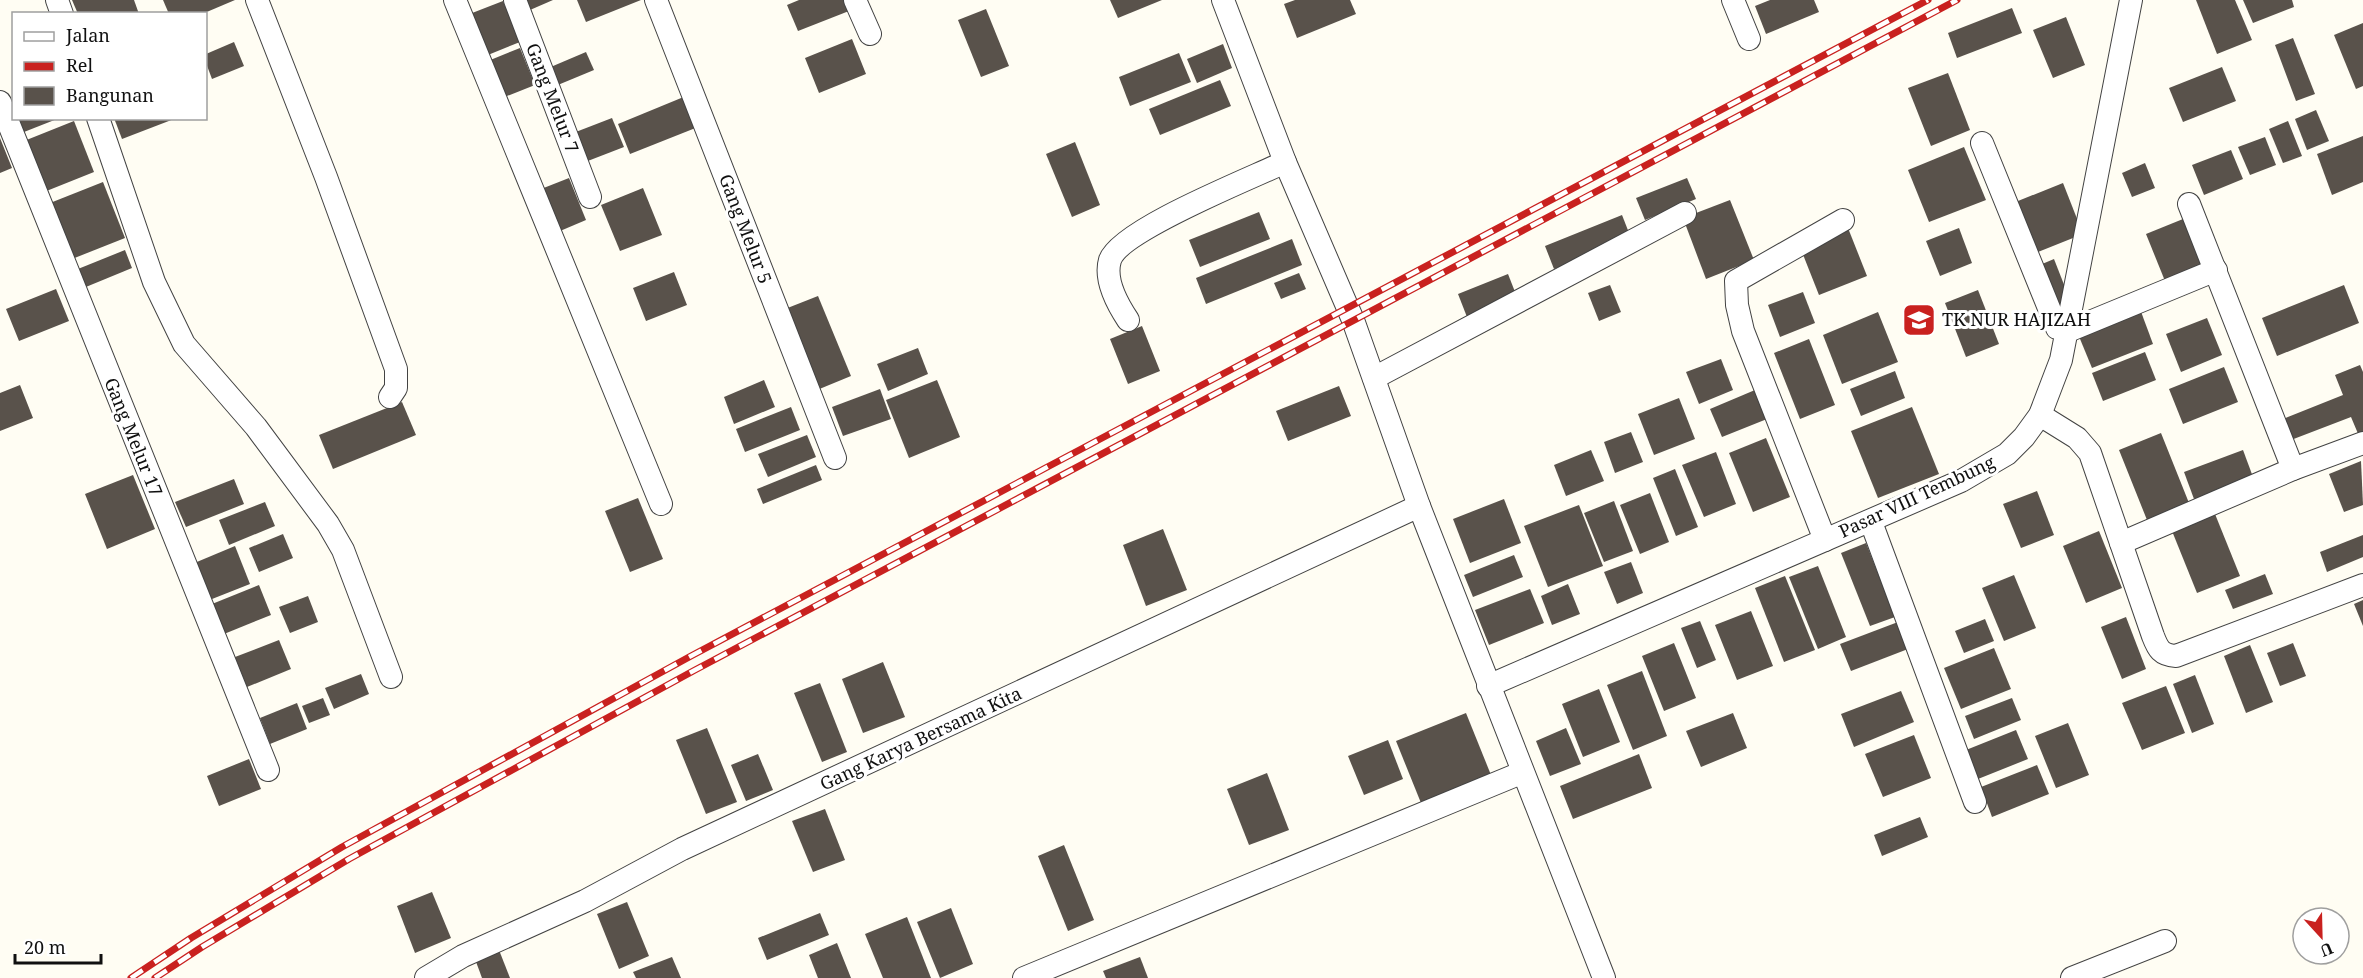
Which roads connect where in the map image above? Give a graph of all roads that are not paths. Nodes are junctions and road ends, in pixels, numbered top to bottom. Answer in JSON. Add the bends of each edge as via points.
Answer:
{"nodes":[{"id":1,"x":257,"y":0,"type":"edge"},
{"id":2,"x":455,"y":0,"type":"edge"},
{"id":3,"x":514,"y":0,"type":"edge"},
{"id":4,"x":656,"y":0,"type":"edge"},
{"id":5,"x":855,"y":0,"type":"edge"},
{"id":6,"x":1222,"y":0,"type":"edge"},
{"id":7,"x":1733,"y":0,"type":"edge"},
{"id":8,"x":2131,"y":0,"type":"edge"},
{"id":9,"x":870,"y":34,"type":"dead end"},
{"id":10,"x":1749,"y":39,"type":"dead end"},
{"id":11,"x":0,"y":102,"type":"edge"},
{"id":12,"x":99,"y":120,"type":"edge"},
{"id":13,"x":1982,"y":143,"type":"dead end"},
{"id":14,"x":1285,"y":162,"type":"junction"},
{"id":15,"x":590,"y":197,"type":"dead end"},
{"id":16,"x":2189,"y":204,"type":"dead end"},
{"id":17,"x":1685,"y":213,"type":"dead end"},
{"id":18,"x":1843,"y":220,"type":"dead end"},
{"id":19,"x":2216,"y":270,"type":"junction"},
{"id":20,"x":1128,"y":320,"type":"dead end"},
{"id":21,"x":2068,"y":331,"type":"junction"},
{"id":22,"x":1374,"y":378,"type":"junction"},
{"id":23,"x":390,"y":397,"type":"dead end"},
{"id":24,"x":2040,"y":415,"type":"junction"},
{"id":25,"x":2363,"y":443,"type":"edge"},
{"id":26,"x":835,"y":458,"type":"dead end"},
{"id":27,"x":2293,"y":469,"type":"junction"},
{"id":28,"x":661,"y":504,"type":"dead end"},
{"id":29,"x":1419,"y":506,"type":"junction"},
{"id":30,"x":1871,"y":522,"type":"junction"},
{"id":31,"x":1825,"y":540,"type":"junction"},
{"id":32,"x":2121,"y":543,"type":"junction"},
{"id":33,"x":2363,"y":585,"type":"edge"},
{"id":34,"x":391,"y":677,"type":"dead end"},
{"id":35,"x":1488,"y":686,"type":"junction"},
{"id":36,"x":268,"y":770,"type":"dead end"},
{"id":37,"x":1521,"y":773,"type":"junction"},
{"id":38,"x":1975,"y":802,"type":"dead end"},
{"id":39,"x":2165,"y":941,"type":"dead end"},
{"id":40,"x":426,"y":978,"type":"edge"},
{"id":41,"x":1024,"y":978,"type":"edge"},
{"id":42,"x":1604,"y":978,"type":"edge"},
{"id":43,"x":2072,"y":978,"type":"edge"}],
"edges":[{"from":1,"to":23,"type":"street","via":[[396,369],[396,388]]},
{"from":2,"to":28,"type":"street"},
{"from":3,"to":15,"type":"street","name":"Gang Melur 7"},
{"from":4,"to":26,"type":"street","name":"Gang Melur 5"},
{"from":5,"to":9,"type":"street"},
{"from":6,"to":14,"type":"street"},
{"from":7,"to":10,"type":"street"},
{"from":8,"to":21,"type":"street","name":"Pasar VIII Tembung"},
{"from":11,"to":36,"type":"street","name":"Gang Melur 17"},
{"from":12,"to":34,"type":"street","via":[[154,282],[184,344],[256,427],[328,524],[343,550]]},
{"from":13,"to":21,"type":"street","via":[[2052,319],[2057,328]]},
{"from":14,"to":20,"type":"street","via":[[1161,220],[1117,249],[1110,261],[1110,281]]},
{"from":14,"to":22,"type":"street"},
{"from":16,"to":19,"type":"street"},
{"from":17,"to":22,"type":"street"},
{"from":18,"to":31,"type":"street","via":[[1736,281],[1743,331]]},
{"from":19,"to":21,"type":"street"},
{"from":19,"to":27,"type":"street"},
{"from":21,"to":24,"type":"street","name":"Pasar VIII Tembung"},
{"from":22,"to":29,"type":"street"},
{"from":24,"to":30,"type":"street","name":"Pasar VIII Tembung","via":[[2007,454],[1985,469]]},
{"from":24,"to":32,"type":"street","via":[[2077,438],[2090,453]]},
{"from":25,"to":27,"type":"street"},
{"from":27,"to":32,"type":"street"},
{"from":29,"to":35,"type":"street"},
{"from":29,"to":40,"type":"street","name":"Gang Karya Bersama Kita","via":[[682,849]]},
{"from":30,"to":31,"type":"street","name":"Pasar VIII Tembung"},
{"from":30,"to":38,"type":"street"},
{"from":31,"to":35,"type":"street","name":"Pasar VIII Tembung"},
{"from":32,"to":33,"type":"street","via":[[2153,636],[2164,655],[2176,656]]},
{"from":35,"to":37,"type":"street"},
{"from":37,"to":41,"type":"street"},
{"from":37,"to":42,"type":"street"},
{"from":39,"to":43,"type":"street"}]}
